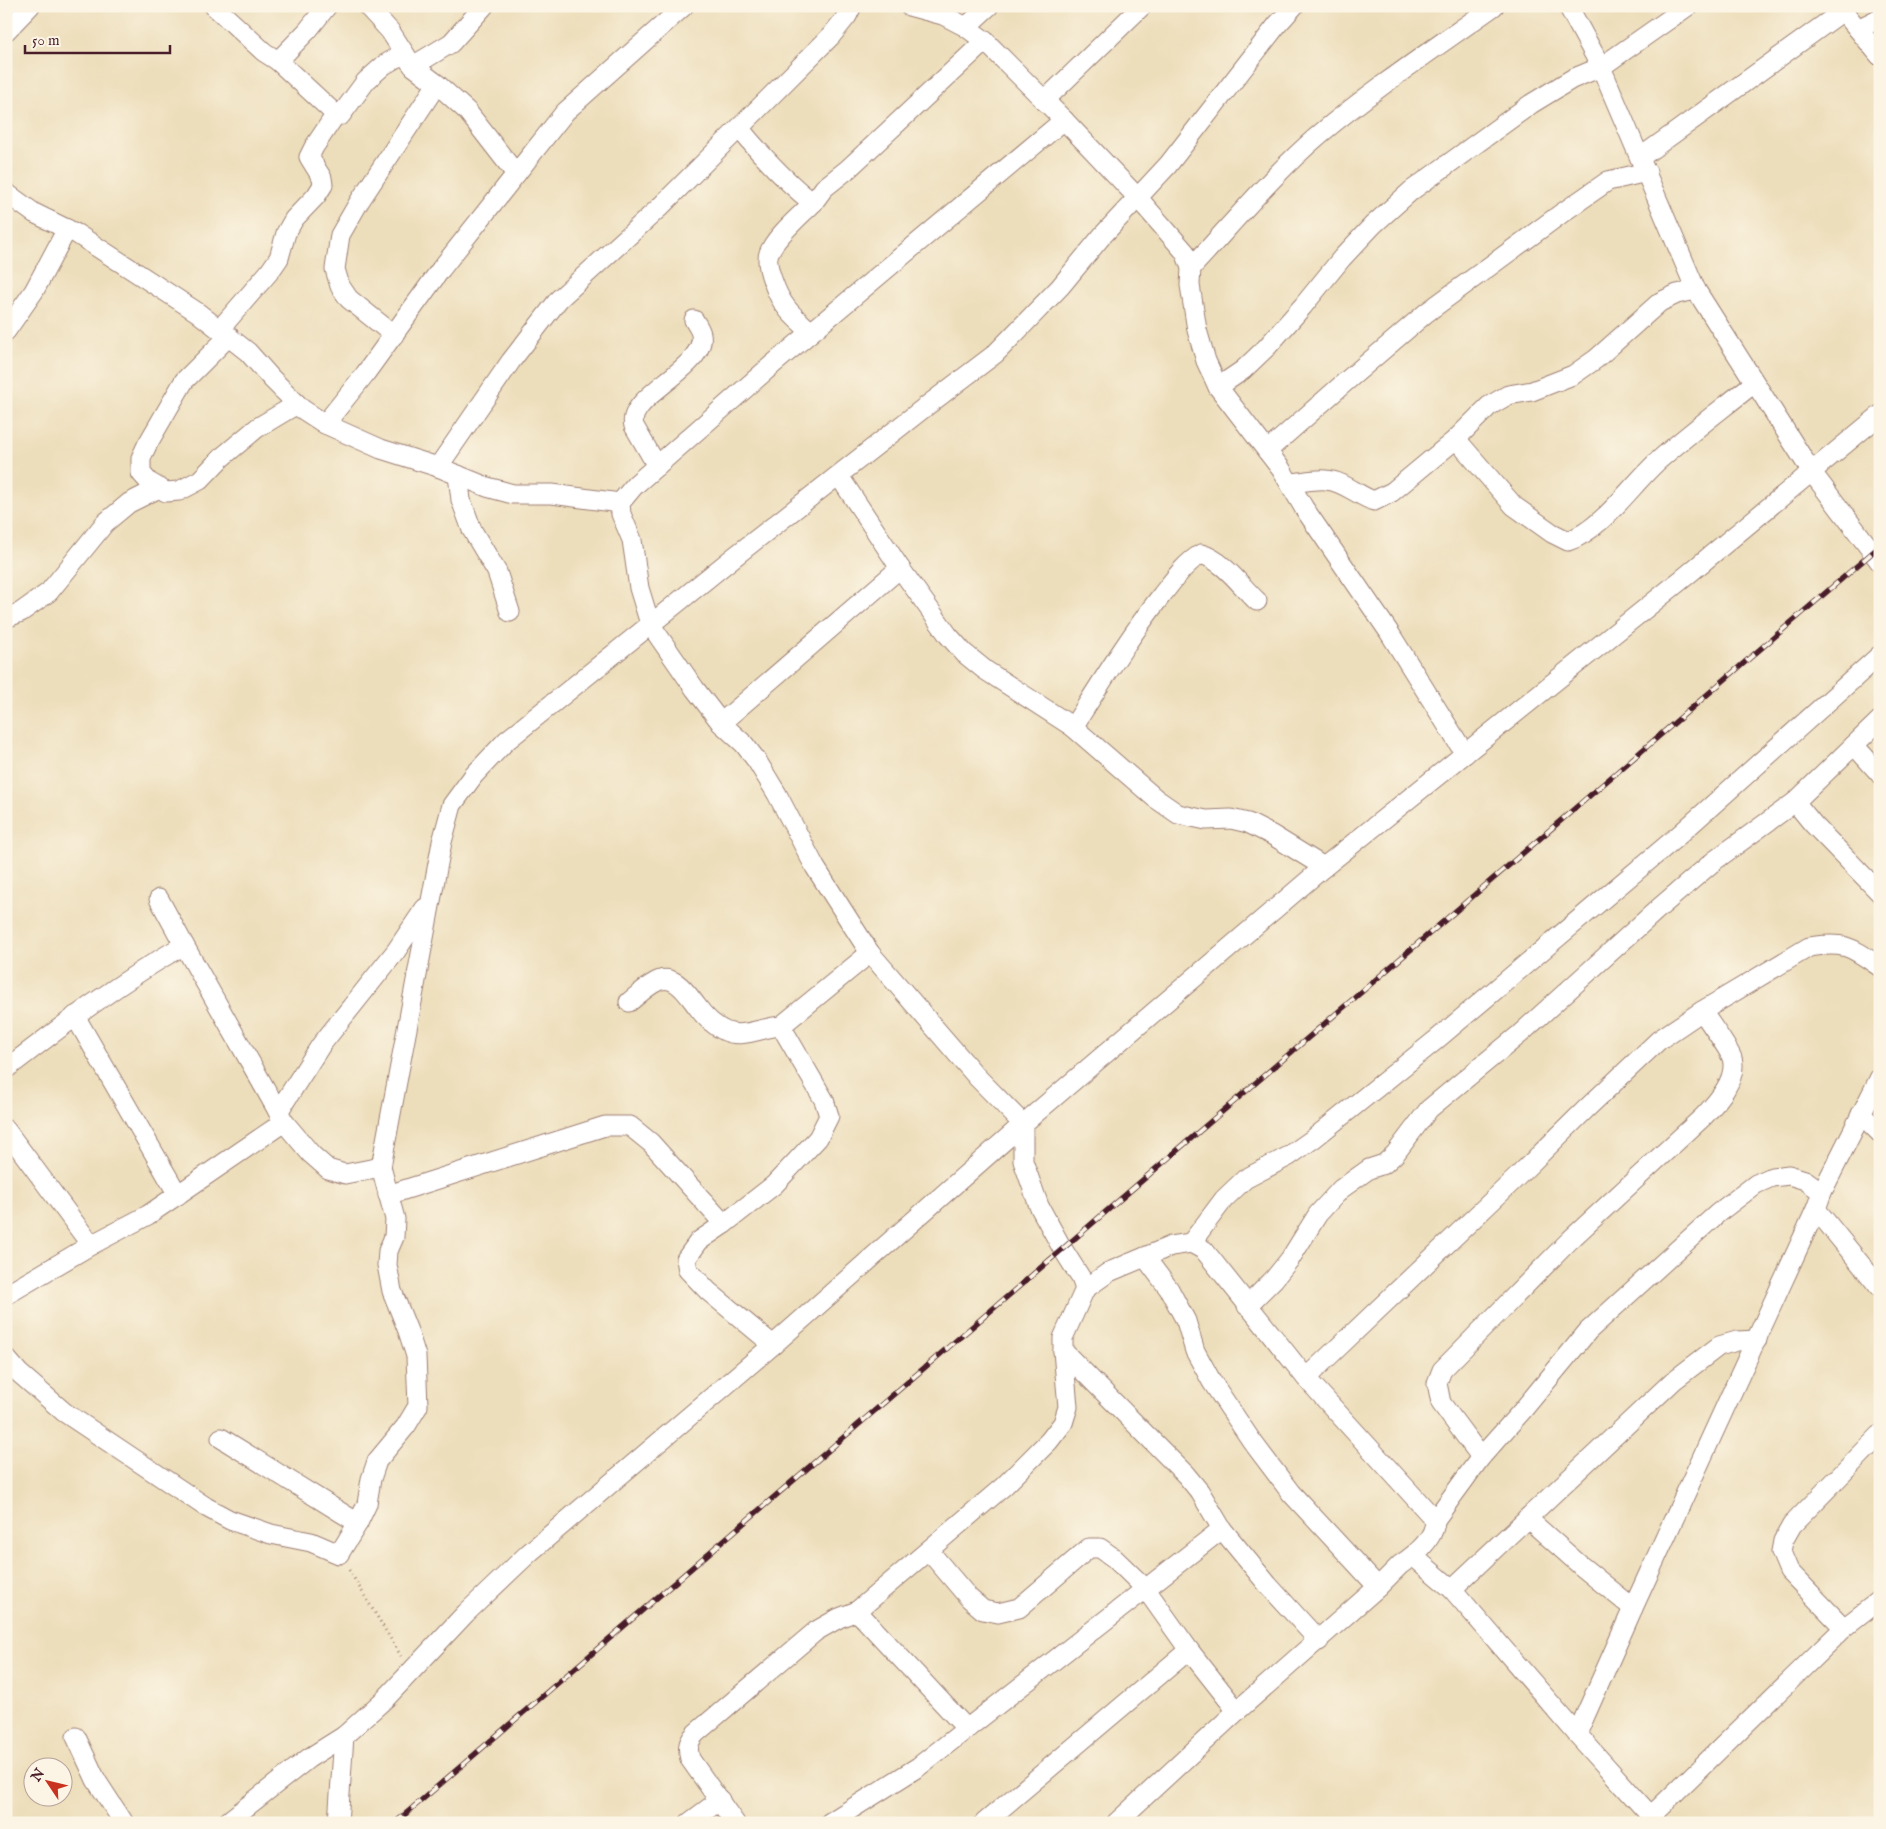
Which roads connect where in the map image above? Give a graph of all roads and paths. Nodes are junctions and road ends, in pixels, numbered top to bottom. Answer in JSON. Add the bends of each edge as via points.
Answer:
{"nodes":[{"id":1,"x":30,"y":6,"type":"edge"},
{"id":2,"x":214,"y":6,"type":"edge"},
{"id":3,"x":327,"y":6,"type":"edge"},
{"id":4,"x":367,"y":6,"type":"edge"},
{"id":5,"x":484,"y":6,"type":"edge"},
{"id":6,"x":684,"y":6,"type":"edge"},
{"id":7,"x":852,"y":6,"type":"edge"},
{"id":8,"x":909,"y":6,"type":"edge"},
{"id":9,"x":989,"y":6,"type":"edge"},
{"id":10,"x":1142,"y":6,"type":"edge"},
{"id":11,"x":1294,"y":6,"type":"edge"},
{"id":12,"x":1494,"y":6,"type":"edge"},
{"id":13,"x":1568,"y":6,"type":"edge"},
{"id":14,"x":1688,"y":6,"type":"edge"},
{"id":15,"x":1841,"y":8,"type":"edge"},
{"id":16,"x":1880,"y":18,"type":"edge"},
{"id":17,"x":966,"y":27,"type":"junction"},
{"id":18,"x":1858,"y":29,"type":"junction"},
{"id":19,"x":6,"y":31,"type":"edge"},
{"id":20,"x":985,"y":41,"type":"junction"},
{"id":21,"x":1880,"y":56,"type":"edge"},
{"id":22,"x":408,"y":59,"type":"junction"},
{"id":23,"x":278,"y":62,"type":"junction"},
{"id":24,"x":1601,"y":67,"type":"junction"},
{"id":25,"x":437,"y":84,"type":"junction"},
{"id":26,"x":1044,"y":101,"type":"junction"},
{"id":27,"x":336,"y":114,"type":"junction"},
{"id":28,"x":1064,"y":120,"type":"junction"},
{"id":29,"x":739,"y":128,"type":"junction"},
{"id":30,"x":1644,"y":165,"type":"junction"},
{"id":31,"x":516,"y":174,"type":"junction"},
{"id":32,"x":6,"y":192,"type":"edge"},
{"id":33,"x":1138,"y":198,"type":"junction"},
{"id":34,"x":813,"y":203,"type":"junction"},
{"id":35,"x":67,"y":229,"type":"junction"},
{"id":36,"x":1191,"y":268,"type":"junction"},
{"id":37,"x":1696,"y":290,"type":"junction"},
{"id":38,"x":694,"y":320,"type":"dead end"},
{"id":39,"x":6,"y":331,"type":"edge"},
{"id":40,"x":811,"y":332,"type":"junction"},
{"id":41,"x":224,"y":333,"type":"junction"},
{"id":42,"x":394,"y":335,"type":"junction"},
{"id":43,"x":1754,"y":383,"type":"junction"},
{"id":44,"x":1218,"y":387,"type":"junction"},
{"id":45,"x":297,"y":404,"type":"junction"},
{"id":46,"x":1880,"y":415,"type":"edge"},
{"id":47,"x":325,"y":424,"type":"junction"},
{"id":48,"x":1456,"y":439,"type":"junction"},
{"id":49,"x":1266,"y":451,"type":"junction"},
{"id":50,"x":657,"y":466,"type":"junction"},
{"id":51,"x":438,"y":467,"type":"junction"},
{"id":52,"x":1812,"y":471,"type":"junction"},
{"id":53,"x":458,"y":475,"type":"junction"},
{"id":54,"x":839,"y":476,"type":"junction"},
{"id":55,"x":1290,"y":483,"type":"junction"},
{"id":56,"x":159,"y":488,"type":"junction"},
{"id":57,"x":620,"y":503,"type":"junction"},
{"id":58,"x":1880,"y":562,"type":"edge"},
{"id":59,"x":900,"y":568,"type":"junction"},
{"id":60,"x":1257,"y":602,"type":"dead end"},
{"id":61,"x":510,"y":612,"type":"dead end"},
{"id":62,"x":6,"y":618,"type":"edge"},
{"id":63,"x":650,"y":624,"type":"junction"},
{"id":64,"x":1880,"y":655,"type":"edge"},
{"id":65,"x":1880,"y":720,"type":"edge"},
{"id":66,"x":721,"y":723,"type":"junction"},
{"id":67,"x":1073,"y":727,"type":"junction"},
{"id":68,"x":1854,"y":745,"type":"junction"},
{"id":69,"x":1465,"y":754,"type":"junction"},
{"id":70,"x":1880,"y":774,"type":"edge"},
{"id":71,"x":1795,"y":802,"type":"junction"},
{"id":72,"x":1324,"y":867,"type":"junction"},
{"id":73,"x":1880,"y":893,"type":"edge"},
{"id":74,"x":159,"y":899,"type":"dead end"},
{"id":75,"x":430,"y":901,"type":"junction"},
{"id":76,"x":184,"y":945,"type":"junction"},
{"id":77,"x":870,"y":953,"type":"junction"},
{"id":78,"x":1880,"y":967,"type":"edge"},
{"id":79,"x":629,"y":1002,"type":"dead end"},
{"id":80,"x":1702,"y":1011,"type":"junction"},
{"id":81,"x":75,"y":1016,"type":"junction"},
{"id":82,"x":781,"y":1026,"type":"junction"},
{"id":83,"x":6,"y":1070,"type":"edge"},
{"id":84,"x":1880,"y":1078,"type":"edge"},
{"id":85,"x":1861,"y":1114,"type":"junction"},
{"id":86,"x":281,"y":1117,"type":"junction"},
{"id":87,"x":1023,"y":1124,"type":"junction"},
{"id":88,"x":6,"y":1130,"type":"edge"},
{"id":89,"x":1880,"y":1133,"type":"edge"},
{"id":90,"x":382,"y":1167,"type":"junction"},
{"id":91,"x":178,"y":1195,"type":"junction"},
{"id":92,"x":388,"y":1195,"type":"junction"},
{"id":93,"x":1819,"y":1200,"type":"junction"},
{"id":94,"x":724,"y":1224,"type":"junction"},
{"id":95,"x":1191,"y":1243,"type":"junction"},
{"id":96,"x":91,"y":1245,"type":"junction"},
{"id":97,"x":1145,"y":1257,"type":"junction"},
{"id":98,"x":1880,"y":1288,"type":"edge"},
{"id":99,"x":1085,"y":1290,"type":"junction"},
{"id":100,"x":6,"y":1295,"type":"edge"},
{"id":101,"x":1247,"y":1306,"type":"junction"},
{"id":102,"x":1756,"y":1340,"type":"junction"},
{"id":103,"x":773,"y":1345,"type":"junction"},
{"id":104,"x":1063,"y":1351,"type":"junction"},
{"id":105,"x":6,"y":1358,"type":"edge"},
{"id":106,"x":1306,"y":1378,"type":"junction"},
{"id":107,"x":1880,"y":1435,"type":"edge"},
{"id":108,"x":221,"y":1438,"type":"dead end"},
{"id":109,"x":1481,"y":1457,"type":"junction"},
{"id":110,"x":1527,"y":1518,"type":"junction"},
{"id":111,"x":1435,"y":1520,"type":"junction"},
{"id":112,"x":358,"y":1523,"type":"junction"},
{"id":113,"x":1222,"y":1528,"type":"junction"},
{"id":114,"x":929,"y":1551,"type":"junction"},
{"id":115,"x":339,"y":1554,"type":"junction"},
{"id":116,"x":1413,"y":1556,"type":"junction"},
{"id":117,"x":1378,"y":1587,"type":"junction"},
{"id":118,"x":1145,"y":1588,"type":"junction"},
{"id":119,"x":1452,"y":1589,"type":"junction"},
{"id":120,"x":1880,"y":1600,"type":"edge"},
{"id":121,"x":1633,"y":1608,"type":"junction"},
{"id":122,"x":857,"y":1611,"type":"junction"},
{"id":123,"x":1844,"y":1628,"type":"junction"},
{"id":124,"x":1318,"y":1641,"type":"junction"},
{"id":125,"x":1189,"y":1650,"type":"junction"},
{"id":126,"x":411,"y":1672,"type":"junction"},
{"id":127,"x":1237,"y":1711,"type":"junction"},
{"id":128,"x":967,"y":1729,"type":"junction"},
{"id":129,"x":1577,"y":1734,"type":"junction"},
{"id":130,"x":344,"y":1736,"type":"junction"},
{"id":131,"x":76,"y":1737,"type":"dead end"},
{"id":132,"x":720,"y":1800,"type":"junction"},
{"id":133,"x":1654,"y":1820,"type":"edge"},
{"id":134,"x":124,"y":1823,"type":"edge"},
{"id":135,"x":226,"y":1823,"type":"edge"},
{"id":136,"x":338,"y":1823,"type":"edge"},
{"id":137,"x":688,"y":1823,"type":"edge"},
{"id":138,"x":736,"y":1823,"type":"edge"},
{"id":139,"x":829,"y":1823,"type":"edge"},
{"id":140,"x":984,"y":1823,"type":"edge"},
{"id":141,"x":1116,"y":1823,"type":"edge"}],
"edges":[{"from":1,"to":19,"type":"street"},
{"from":2,"to":23,"type":"street"},
{"from":3,"to":23,"type":"street"},
{"from":4,"to":22,"type":"street","via":[[390,31]]},
{"from":5,"to":22,"type":"street","via":[[451,43]]},
{"from":6,"to":31,"type":"street","via":[[565,112]]},
{"from":7,"to":29,"type":"street","via":[[831,36]]},
{"from":8,"to":17,"type":"street","via":[[943,15]]},
{"from":9,"to":17,"type":"street"},
{"from":10,"to":26,"type":"street"},
{"from":11,"to":33,"type":"street"},
{"from":12,"to":36,"type":"street","via":[[1370,93],[1318,135]]},
{"from":13,"to":24,"type":"street"},
{"from":14,"to":24,"type":"street"},
{"from":15,"to":18,"type":"street"},
{"from":15,"to":30,"type":"street"},
{"from":16,"to":18,"type":"street"},
{"from":17,"to":20,"type":"street"},
{"from":18,"to":21,"type":"street"},
{"from":20,"to":26,"type":"street"},
{"from":20,"to":34,"type":"street","via":[[824,188]]},
{"from":22,"to":25,"type":"street"},
{"from":22,"to":27,"type":"street","via":[[384,65],[366,81],[348,108],[341,115]]},
{"from":23,"to":27,"type":"street"},
{"from":24,"to":30,"type":"street"},
{"from":24,"to":44,"type":"street","via":[[1572,79],[1531,104],[1411,191],[1348,251],[1267,347]]},
{"from":25,"to":31,"type":"street","via":[[467,111]]},
{"from":25,"to":42,"type":"street","via":[[340,235],[335,269],[340,286],[349,299]]},
{"from":26,"to":28,"type":"street"},
{"from":27,"to":41,"type":"street","via":[[309,157],[323,185],[294,219],[279,258]]},
{"from":28,"to":33,"type":"street"},
{"from":28,"to":40,"type":"street"},
{"from":29,"to":34,"type":"street","via":[[767,162]]},
{"from":29,"to":51,"type":"street","via":[[660,208],[559,299],[511,361]]},
{"from":30,"to":37,"type":"street"},
{"from":30,"to":49,"type":"street","via":[[1608,181],[1426,314]]},
{"from":31,"to":42,"type":"street","via":[[440,269]]},
{"from":32,"to":35,"type":"street","via":[[34,213]]},
{"from":33,"to":36,"type":"street","via":[[1185,252]]},
{"from":33,"to":54,"type":"street","via":[[1060,287],[995,354]]},
{"from":34,"to":40,"type":"street","via":[[781,236],[767,258],[775,286],[786,307]]},
{"from":35,"to":39,"type":"street","via":[[34,291]]},
{"from":35,"to":41,"type":"street"},
{"from":36,"to":44,"type":"street","via":[[1190,285],[1197,330]]},
{"from":37,"to":43,"type":"street"},
{"from":37,"to":48,"type":"street","via":[[1660,302],[1610,348],[1573,374],[1532,390],[1508,394],[1489,406]]},
{"from":38,"to":50,"type":"street","via":[[701,334],[700,346],[691,360],[633,414],[634,426]]},
{"from":40,"to":50,"type":"street"},
{"from":41,"to":45,"type":"street","via":[[248,352]]},
{"from":41,"to":56,"type":"street","via":[[184,381],[141,458],[141,473]]},
{"from":42,"to":47,"type":"street"},
{"from":43,"to":48,"type":"street","via":[[1658,461],[1584,533],[1568,541],[1514,506]]},
{"from":43,"to":52,"type":"street"},
{"from":44,"to":49,"type":"street"},
{"from":45,"to":47,"type":"street"},
{"from":45,"to":56,"type":"street","via":[[257,428],[200,480],[179,491],[166,492]]},
{"from":46,"to":52,"type":"street"},
{"from":47,"to":51,"type":"street","via":[[381,449]]},
{"from":48,"to":55,"type":"street","via":[[1392,492],[1374,501],[1327,480]]},
{"from":49,"to":55,"type":"street"},
{"from":50,"to":57,"type":"street"},
{"from":51,"to":53,"type":"street"},
{"from":52,"to":58,"type":"street"},
{"from":52,"to":69,"type":"street"},
{"from":53,"to":57,"type":"street","via":[[513,494],[552,494]]},
{"from":53,"to":61,"type":"street","via":[[461,500],[472,530],[497,572]]},
{"from":54,"to":59,"type":"street"},
{"from":54,"to":63,"type":"street"},
{"from":55,"to":69,"type":"street"},
{"from":56,"to":62,"type":"street","via":[[129,503],[106,523],[49,592],[21,612]]},
{"from":57,"to":63,"type":"street","via":[[632,540],[639,588]]},
{"from":59,"to":66,"type":"street"},
{"from":59,"to":67,"type":"street","via":[[964,654]]},
{"from":60,"to":67,"type":"street","via":[[1209,556],[1201,554],[1192,560],[1141,621]]},
{"from":63,"to":66,"type":"street"},
{"from":63,"to":75,"type":"street","via":[[506,741],[474,775],[452,805]]},
{"from":64,"to":95,"type":"street","via":[[1678,835],[1436,1040],[1313,1139],[1245,1179],[1224,1199]]},
{"from":65,"to":68,"type":"street"},
{"from":66,"to":77,"type":"street","via":[[757,761],[815,867]]},
{"from":67,"to":72,"type":"street","via":[[1178,814],[1248,823],[1272,834]]},
{"from":68,"to":70,"type":"street"},
{"from":68,"to":71,"type":"street"},
{"from":69,"to":72,"type":"street"},
{"from":71,"to":73,"type":"street"},
{"from":71,"to":101,"type":"street","via":[[1714,861],[1520,1034],[1446,1094],[1384,1164],[1341,1189],[1318,1214],[1274,1279]]},
{"from":72,"to":87,"type":"street"},
{"from":74,"to":76,"type":"street"},
{"from":75,"to":86,"type":"street","via":[[396,951],[322,1045]]},
{"from":75,"to":90,"type":"street"},
{"from":76,"to":81,"type":"street"},
{"from":76,"to":86,"type":"street"},
{"from":77,"to":82,"type":"street"},
{"from":77,"to":87,"type":"street","via":[[977,1077]]},
{"from":78,"to":80,"type":"street","via":[[1840,944],[1809,947]]},
{"from":79,"to":82,"type":"street","via":[[655,982],[668,979],[688,992],[710,1020],[725,1031],[739,1034],[767,1026]]},
{"from":80,"to":106,"type":"street","via":[[1659,1040]]},
{"from":80,"to":109,"type":"street","via":[[1732,1057],[1733,1071],[1720,1098],[1570,1240],[1442,1370],[1437,1383],[1441,1403]]},
{"from":81,"to":83,"type":"street"},
{"from":81,"to":91,"type":"street"},
{"from":82,"to":94,"type":"street","via":[[824,1100],[829,1116],[818,1138],[774,1185]]},
{"from":84,"to":85,"type":"street"},
{"from":85,"to":89,"type":"street"},
{"from":85,"to":93,"type":"street"},
{"from":86,"to":90,"type":"street","via":[[328,1169],[345,1174]]},
{"from":86,"to":91,"type":"street"},
{"from":87,"to":99,"type":"street","via":[[1023,1161],[1038,1206]]},
{"from":87,"to":103,"type":"street"},
{"from":88,"to":96,"type":"street"},
{"from":90,"to":92,"type":"street"},
{"from":91,"to":96,"type":"street"},
{"from":92,"to":94,"type":"street","via":[[605,1126],[630,1126],[651,1143]]},
{"from":92,"to":112,"type":"street","via":[[395,1219],[387,1265],[392,1291],[416,1356],[418,1406],[377,1462],[367,1504]]},
{"from":93,"to":98,"type":"street"},
{"from":93,"to":102,"type":"street"},
{"from":93,"to":109,"type":"street","via":[[1805,1180],[1789,1175],[1772,1177],[1738,1197],[1588,1331]]},
{"from":94,"to":103,"type":"street","via":[[699,1241],[686,1258],[688,1270],[708,1291]]},
{"from":95,"to":97,"type":"street","via":[[1171,1246]]},
{"from":95,"to":101,"type":"street","via":[[1204,1250]]},
{"from":96,"to":100,"type":"street"},
{"from":97,"to":99,"type":"street","via":[[1109,1272]]},
{"from":97,"to":117,"type":"street","via":[[1169,1288],[1186,1322],[1195,1351],[1251,1440],[1291,1493]]},
{"from":99,"to":104,"type":"street","via":[[1063,1338]]},
{"from":101,"to":106,"type":"street"},
{"from":102,"to":110,"type":"street","via":[[1719,1346],[1700,1360],[1673,1381]]},
{"from":102,"to":121,"type":"street"},
{"from":103,"to":126,"type":"street","via":[[529,1553]]},
{"from":104,"to":113,"type":"street","via":[[1186,1476]]},
{"from":104,"to":114,"type":"street","via":[[1068,1407],[1063,1423],[1004,1486]]},
{"from":105,"to":115,"type":"street","via":[[64,1412],[206,1507],[230,1520],[271,1534],[311,1542]]},
{"from":106,"to":111,"type":"street"},
{"from":107,"to":123,"type":"street","via":[[1792,1525],[1783,1541],[1781,1552],[1789,1571]]},
{"from":108,"to":112,"type":"street"},
{"from":109,"to":111,"type":"street"},
{"from":110,"to":119,"type":"street"},
{"from":110,"to":121,"type":"street"},
{"from":111,"to":116,"type":"street","via":[[1435,1527]]},
{"from":112,"to":115,"type":"street"},
{"from":113,"to":118,"type":"street"},
{"from":113,"to":124,"type":"street"},
{"from":114,"to":118,"type":"street","via":[[969,1598],[983,1610],[998,1614],[1019,1608],[1089,1548],[1100,1548],[1114,1558]]},
{"from":114,"to":122,"type":"street"},
{"from":115,"to":126,"type":"path"},
{"from":116,"to":117,"type":"street"},
{"from":116,"to":119,"type":"street"},
{"from":117,"to":124,"type":"street"},
{"from":118,"to":125,"type":"street"},
{"from":118,"to":128,"type":"street"},
{"from":119,"to":129,"type":"street"},
{"from":120,"to":123,"type":"street"},
{"from":121,"to":129,"type":"street"},
{"from":122,"to":128,"type":"street"},
{"from":122,"to":132,"type":"street","via":[[816,1631],[690,1740],[687,1748],[690,1759]]},
{"from":123,"to":133,"type":"street"},
{"from":124,"to":127,"type":"street"},
{"from":125,"to":127,"type":"street"},
{"from":125,"to":140,"type":"street"},
{"from":126,"to":130,"type":"street"},
{"from":127,"to":141,"type":"street"},
{"from":128,"to":139,"type":"street","via":[[918,1766]]},
{"from":129,"to":133,"type":"street"},
{"from":130,"to":135,"type":"street","via":[[309,1758]]},
{"from":130,"to":136,"type":"street"},
{"from":131,"to":134,"type":"street","via":[[96,1780]]},
{"from":132,"to":137,"type":"street"},
{"from":132,"to":138,"type":"street"}]}
